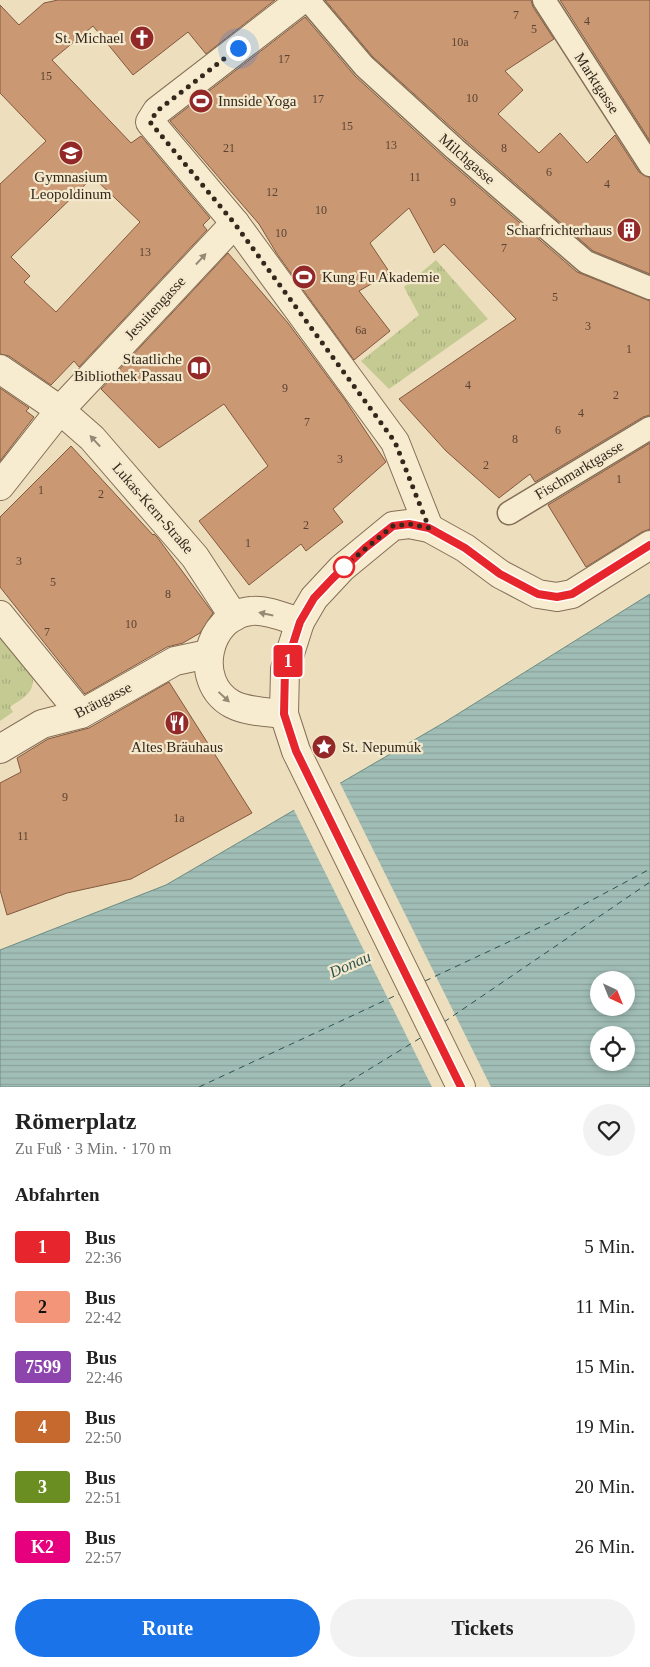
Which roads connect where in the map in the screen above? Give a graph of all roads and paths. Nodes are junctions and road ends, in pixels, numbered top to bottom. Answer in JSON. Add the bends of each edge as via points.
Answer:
{"nodes":[{"id":1,"x":300,"y":0,"type":"edge"},
{"id":2,"x":308,"y":0,"type":"edge"},
{"id":3,"x":544,"y":0,"type":"edge"},
{"id":4,"x":650,"y":165,"type":"edge"},
{"id":5,"x":235,"y":224,"type":"junction"},
{"id":6,"x":650,"y":288,"type":"edge"},
{"id":7,"x":0,"y":370,"type":"edge"},
{"id":8,"x":60,"y":410,"type":"junction"},
{"id":9,"x":650,"y":428,"type":"edge"},
{"id":10,"x":0,"y":486,"type":"edge"},
{"id":11,"x":509,"y":513,"type":"dead end"},
{"id":12,"x":429,"y":528,"type":"junction"},
{"id":13,"x":650,"y":545,"type":"edge"},
{"id":14,"x":0,"y":614,"type":"edge"},
{"id":15,"x":234,"y":617,"type":"junction"},
{"id":16,"x":300,"y":622,"type":"junction"},
{"id":17,"x":208,"y":654,"type":"junction"},
{"id":18,"x":81,"y":714,"type":"junction"},
{"id":19,"x":284,"y":714,"type":"junction"},
{"id":20,"x":0,"y":749,"type":"edge"},
{"id":21,"x":461,"y":1087,"type":"edge"}],
"edges":[{"from":1,"to":5,"type":"street","via":[[157,111],[150,122]]},
{"from":2,"to":6,"type":"street","name":"Milchgasse","via":[[364,66],[454,149],[586,262]]},
{"from":3,"to":4,"type":"street","name":"Marktgasse"},
{"from":8,"to":5,"type":"street","name":"Jesuitengasse","one_way":true},
{"from":5,"to":12,"type":"street","via":[[395,442]]},
{"from":7,"to":8,"type":"street","name":"Lukas-Kern-Straße"},
{"from":8,"to":10,"type":"street","name":"Jesuitengasse"},
{"from":15,"to":8,"type":"street","name":"Lukas-Kern-Straße","one_way":true,"via":[[196,558],[92,438]]},
{"from":9,"to":11,"type":"street","name":"Fischmarktgasse"},
{"from":12,"to":13,"type":"street","via":[[465,548],[500,574],[538,594],[557,597],[572,594]]},
{"from":12,"to":16,"type":"street","via":[[409,524],[387,530],[314,598]]},
{"from":14,"to":18,"type":"street"},
{"from":16,"to":15,"type":"street","one_way":true,"via":[[252,611]]},
{"from":15,"to":17,"type":"street","via":[[220,629]]},
{"from":16,"to":19,"type":"street","via":[[285,669]]},
{"from":17,"to":18,"type":"street","name":"Bräugasse","via":[[175,661]]},
{"from":17,"to":19,"type":"street","one_way":true,"via":[[212,680],[218,692],[231,704]]},
{"from":18,"to":20,"type":"street","name":"Bräugasse","via":[[42,724]]},
{"from":19,"to":21,"type":"street","via":[[296,751]]}]}
